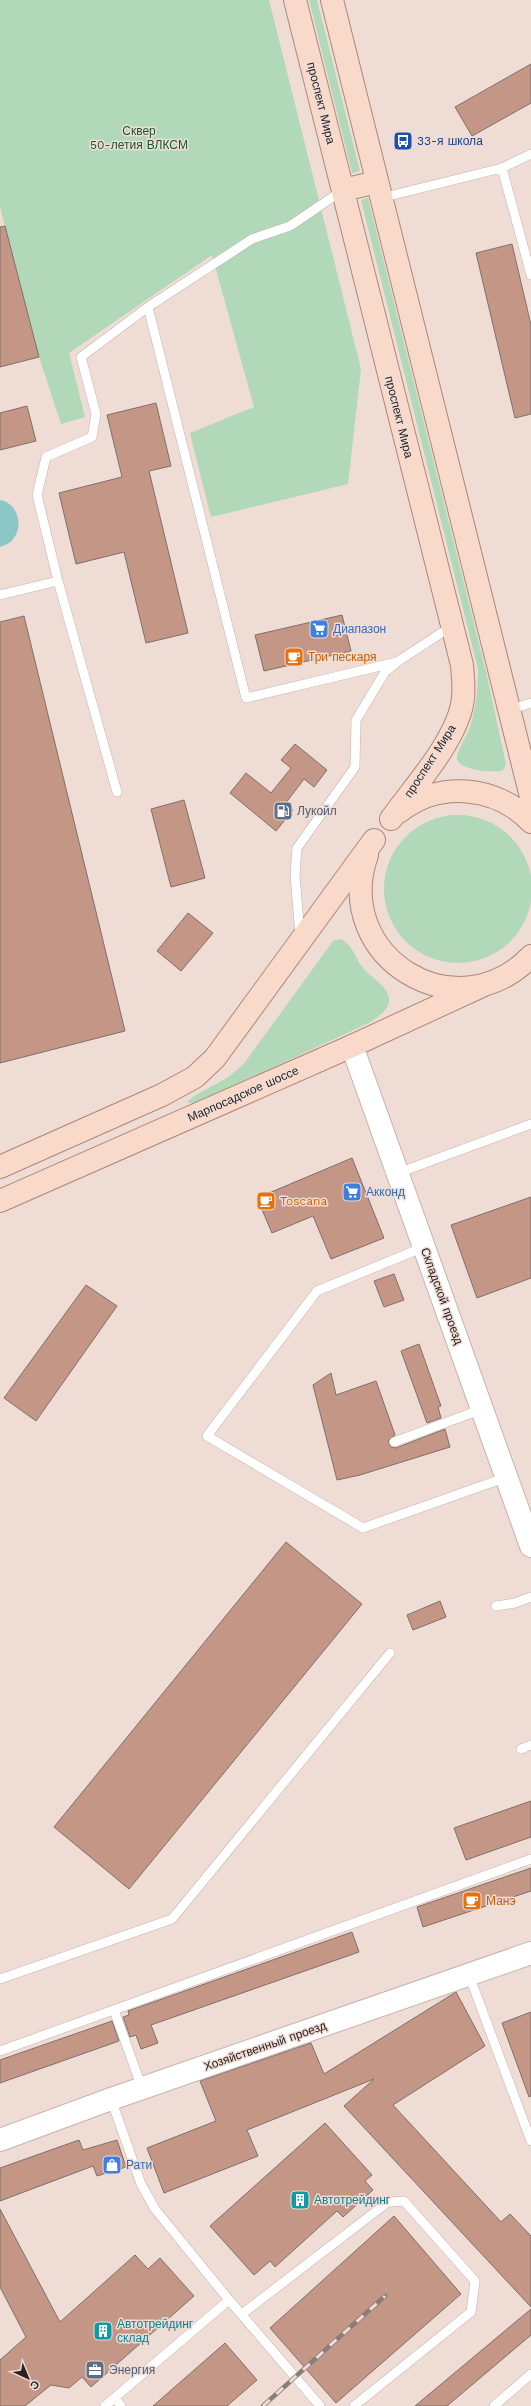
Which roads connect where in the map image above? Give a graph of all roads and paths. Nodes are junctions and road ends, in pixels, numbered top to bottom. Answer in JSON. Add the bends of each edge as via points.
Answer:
{"nodes":[{"id":1,"x":295,"y":0,"type":"edge"},
{"id":2,"x":332,"y":0,"type":"edge"},
{"id":3,"x":531,"y":154,"type":"edge"},
{"id":4,"x":502,"y":168,"type":"junction"},
{"id":5,"x":343,"y":190,"type":"junction"},
{"id":6,"x":379,"y":190,"type":"junction"},
{"id":7,"x":531,"y":275,"type":"edge"},
{"id":8,"x":148,"y":307,"type":"junction"},
{"id":9,"x":58,"y":580,"type":"junction"},
{"id":10,"x":0,"y":595,"type":"edge"},
{"id":11,"x":452,"y":626,"type":"junction"},
{"id":12,"x":397,"y":662,"type":"junction"},
{"id":13,"x":531,"y":703,"type":"edge"},
{"id":14,"x":509,"y":710,"type":"junction"},
{"id":15,"x":117,"y":792,"type":"dead end"},
{"id":16,"x":531,"y":797,"type":"edge"},
{"id":17,"x":391,"y":819,"type":"junction"},
{"id":18,"x":531,"y":822,"type":"edge"},
{"id":19,"x":374,"y":840,"type":"junction"},
{"id":20,"x":301,"y":943,"type":"junction"},
{"id":21,"x":527,"y":963,"type":"edge"},
{"id":22,"x":484,"y":985,"type":"junction"},
{"id":23,"x":352,"y":1046,"type":"junction"},
{"id":24,"x":531,"y":1124,"type":"edge"},
{"id":25,"x":0,"y":1167,"type":"edge"},
{"id":26,"x":398,"y":1173,"type":"junction"},
{"id":27,"x":0,"y":1201,"type":"edge"},
{"id":28,"x":424,"y":1247,"type":"junction"},
{"id":29,"x":482,"y":1409,"type":"junction"},
{"id":30,"x":394,"y":1442,"type":"dead end"},
{"id":31,"x":507,"y":1478,"type":"junction"},
{"id":32,"x":529,"y":1534,"type":"edge"},
{"id":33,"x":531,"y":1598,"type":"edge"},
{"id":34,"x":496,"y":1606,"type":"dead end"},
{"id":35,"x":390,"y":1653,"type":"dead end"},
{"id":36,"x":531,"y":1745,"type":"edge"},
{"id":37,"x":521,"y":1749,"type":"dead end"},
{"id":38,"x":531,"y":1859,"type":"edge"},
{"id":39,"x":531,"y":1953,"type":"edge"},
{"id":40,"x":469,"y":1975,"type":"junction"},
{"id":41,"x":0,"y":1978,"type":"edge"},
{"id":42,"x":114,"y":2010,"type":"junction"},
{"id":43,"x":0,"y":2052,"type":"edge"},
{"id":44,"x":143,"y":2089,"type":"junction"},
{"id":45,"x":111,"y":2099,"type":"junction"},
{"id":46,"x":0,"y":2140,"type":"edge"},
{"id":47,"x":531,"y":2141,"type":"edge"},
{"id":48,"x":228,"y":2300,"type":"junction"},
{"id":49,"x":242,"y":2314,"type":"junction"},
{"id":50,"x":531,"y":2374,"type":"edge"},
{"id":51,"x":114,"y":2398,"type":"junction"},
{"id":52,"x":105,"y":2406,"type":"edge"},
{"id":53,"x":121,"y":2406,"type":"edge"},
{"id":54,"x":320,"y":2406,"type":"edge"},
{"id":55,"x":354,"y":2406,"type":"edge"},
{"id":56,"x":494,"y":2406,"type":"edge"}],
"edges":[{"from":1,"to":5,"type":"main road","name":"проспект Мира"},
{"from":2,"to":6,"type":"main road"},
{"from":3,"to":4,"type":"lane"},
{"from":4,"to":6,"type":"lane"},
{"from":4,"to":7,"type":"lane"},
{"from":5,"to":6,"type":"main road"},
{"from":5,"to":8,"type":"lane","via":[[290,226],[252,239]]},
{"from":5,"to":11,"type":"main road","name":"проспект Мира"},
{"from":6,"to":14,"type":"main road"},
{"from":8,"to":9,"type":"lane","via":[[81,357],[96,414],[92,437],[46,457],[38,495]]},
{"from":8,"to":12,"type":"lane","via":[[246,698]]},
{"from":9,"to":10,"type":"lane"},
{"from":9,"to":15,"type":"lane"},
{"from":11,"to":12,"type":"lane"},
{"from":11,"to":17,"type":"main road","name":"проспект Мира","via":[[464,682],[462,706],[446,741]]},
{"from":12,"to":20,"type":"lane","via":[[385,672],[356,720],[355,767],[297,848],[295,875]]},
{"from":13,"to":14,"type":"lane"},
{"from":14,"to":16,"type":"main road"},
{"from":17,"to":18,"type":"main road","via":[[414,802],[448,792],[469,791],[509,804]]},
{"from":17,"to":19,"type":"main road"},
{"from":19,"to":20,"type":"main road"},
{"from":19,"to":22,"type":"main road","via":[[364,864],[361,889],[366,921],[381,950],[399,968],[421,981],[445,988]]},
{"from":20,"to":25,"type":"main road","via":[[215,1058],[195,1076],[162,1095]]},
{"from":21,"to":22,"type":"main road","name":"Марпосадское шоссе"},
{"from":22,"to":23,"type":"main road","name":"Марпосадское шоссе"},
{"from":23,"to":26,"type":"street","name":"Складской проезд"},
{"from":23,"to":27,"type":"main road","name":"Марпосадское шоссе"},
{"from":24,"to":26,"type":"lane"},
{"from":26,"to":28,"type":"street","name":"Складской проезд"},
{"from":28,"to":29,"type":"street","name":"Складской проезд"},
{"from":28,"to":31,"type":"lane","via":[[317,1291],[206,1436],[363,1528]]},
{"from":29,"to":30,"type":"lane"},
{"from":29,"to":31,"type":"street","name":"Складской проезд"},
{"from":31,"to":32,"type":"street","name":"Складской проезд"},
{"from":33,"to":34,"type":"lane"},
{"from":35,"to":41,"type":"lane","via":[[172,1919]]},
{"from":36,"to":37,"type":"lane"},
{"from":38,"to":42,"type":"lane"},
{"from":39,"to":40,"type":"street","name":"Хозяйственный проезд"},
{"from":40,"to":44,"type":"street","name":"Хозяйственный проезд"},
{"from":40,"to":47,"type":"lane"},
{"from":42,"to":43,"type":"lane"},
{"from":42,"to":44,"type":"lane"},
{"from":44,"to":45,"type":"street","name":"Хозяйственный проезд"},
{"from":45,"to":46,"type":"street","name":"Хозяйственный проезд"},
{"from":45,"to":48,"type":"lane","via":[[148,2197]]},
{"from":48,"to":49,"type":"lane"},
{"from":48,"to":51,"type":"lane"},
{"from":49,"to":54,"type":"lane"},
{"from":49,"to":55,"type":"lane","via":[[388,2202],[404,2201],[475,2281],[470,2312]]},
{"from":50,"to":56,"type":"lane"},
{"from":51,"to":52,"type":"lane"},
{"from":51,"to":53,"type":"lane"}]}
